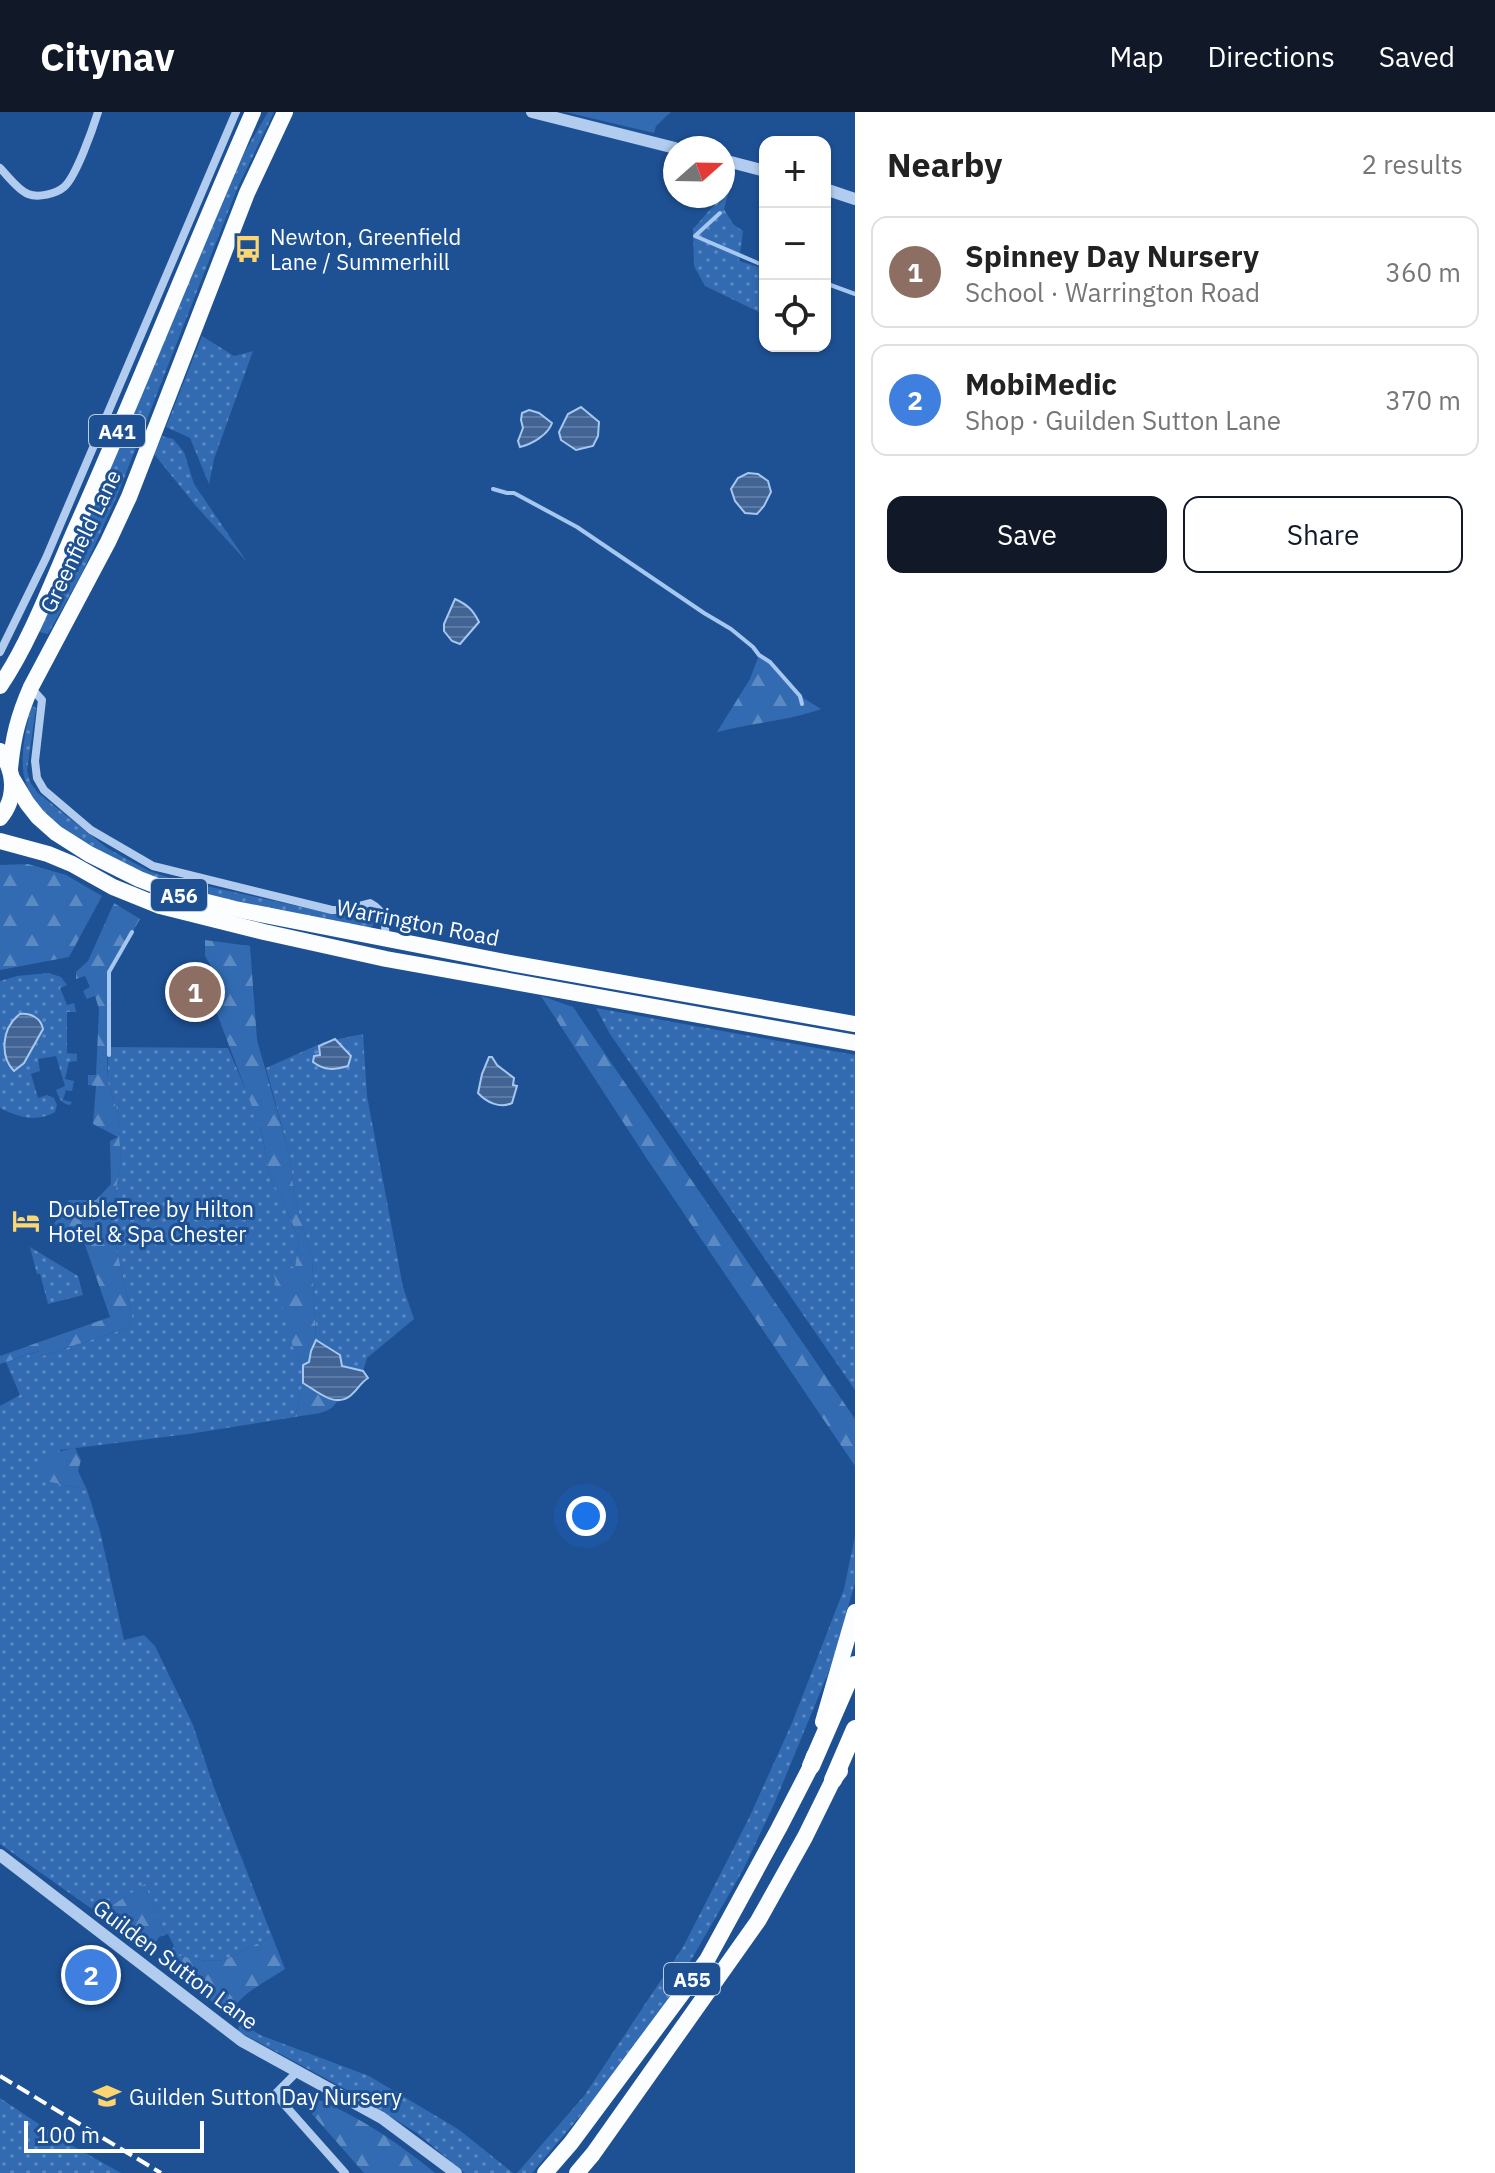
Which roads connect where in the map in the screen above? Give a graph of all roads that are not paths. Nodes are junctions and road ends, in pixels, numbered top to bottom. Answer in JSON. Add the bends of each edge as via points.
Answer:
{"nodes":[{"id":1,"x":98,"y":112,"type":"edge"},
{"id":2,"x":236,"y":112,"type":"edge"},
{"id":3,"x":253,"y":112,"type":"edge"},
{"id":4,"x":262,"y":112,"type":"edge"},
{"id":5,"x":285,"y":112,"type":"edge"},
{"id":6,"x":532,"y":112,"type":"edge"},
{"id":7,"x":663,"y":145,"type":"edge"},
{"id":8,"x":735,"y":163,"type":"edge"},
{"id":9,"x":0,"y":168,"type":"edge"},
{"id":10,"x":759,"y":169,"type":"edge"},
{"id":11,"x":226,"y":173,"type":"junction"},
{"id":12,"x":831,"y":191,"type":"edge"},
{"id":13,"x":855,"y":199,"type":"edge"},
{"id":14,"x":0,"y":652,"type":"edge"},
{"id":15,"x":0,"y":686,"type":"edge"},
{"id":16,"x":31,"y":687,"type":"junction"},
{"id":17,"x":0,"y":751,"type":"edge"},
{"id":18,"x":11,"y":773,"type":"junction"},
{"id":19,"x":0,"y":818,"type":"edge"},
{"id":20,"x":0,"y":841,"type":"edge"},
{"id":21,"x":385,"y":938,"type":"junction"},
{"id":22,"x":855,"y":1024,"type":"edge"},
{"id":23,"x":855,"y":1043,"type":"edge"},
{"id":24,"x":855,"y":1612,"type":"edge"},
{"id":25,"x":855,"y":1665,"type":"edge"},
{"id":26,"x":855,"y":1729,"type":"edge"},
{"id":27,"x":855,"y":1750,"type":"edge"},
{"id":28,"x":811,"y":1766,"type":"junction"},
{"id":29,"x":833,"y":1780,"type":"junction"},
{"id":30,"x":0,"y":1855,"type":"edge"},
{"id":31,"x":298,"y":2071,"type":"junction"},
{"id":32,"x":345,"y":2173,"type":"edge"},
{"id":33,"x":456,"y":2173,"type":"edge"},
{"id":34,"x":545,"y":2173,"type":"edge"},
{"id":35,"x":577,"y":2173,"type":"edge"}],
"edges":[{"from":1,"to":9,"type":"street","via":[[72,176],[55,193],[27,194]]},
{"from":2,"to":14,"type":"street","name":"Greenfield Lane","via":[[46,558]]},
{"from":3,"to":11,"type":"highway","name":"Greenfield Lane","number":"A41"},
{"from":4,"to":11,"type":"street"},
{"from":5,"to":16,"type":"highway","name":"Greenfield Lane","number":"A41","via":[[247,193],[129,497]]},
{"from":6,"to":7,"type":"street"},
{"from":8,"to":10,"type":"street"},
{"from":11,"to":15,"type":"highway","name":"Greenfield Lane","number":"A41","via":[[84,509]]},
{"from":12,"to":13,"type":"street"},
{"from":16,"to":18,"type":"highway","name":"Greenfield Lane","number":"A41","via":[[15,729]]},
{"from":16,"to":21,"type":"street","via":[[42,700],[35,761],[40,784],[91,830],[153,866],[205,880],[332,910],[370,903],[384,917]]},
{"from":17,"to":18,"type":"highway","name":"Warrington Road"},
{"from":18,"to":19,"type":"highway","name":"Greenfield Lane","via":[[11,795]]},
{"from":18,"to":21,"type":"highway","name":"Warrington Road","number":"A56","via":[[32,810],[56,833],[139,879],[235,909]]},
{"from":20,"to":23,"type":"highway","name":"Warrington Road","number":"A56","via":[[48,854],[160,906],[264,932],[386,959]]},
{"from":21,"to":22,"type":"highway","name":"Warrington Road","number":"A56"},
{"from":24,"to":28,"type":"highway"},
{"from":25,"to":28,"type":"highway"},
{"from":26,"to":29,"type":"highway"},
{"from":27,"to":29,"type":"highway"},
{"from":28,"to":34,"type":"highway","number":"A55","via":[[707,1960]]},
{"from":29,"to":35,"type":"highway","number":"A55","via":[[758,1921]]},
{"from":30,"to":31,"type":"street","name":"Guilden Sutton Lane","via":[[242,2041]]},
{"from":31,"to":32,"type":"street","via":[[275,2094]]},
{"from":31,"to":33,"type":"street","name":"Guilden Sutton Lane","via":[[382,2118]]}]}
